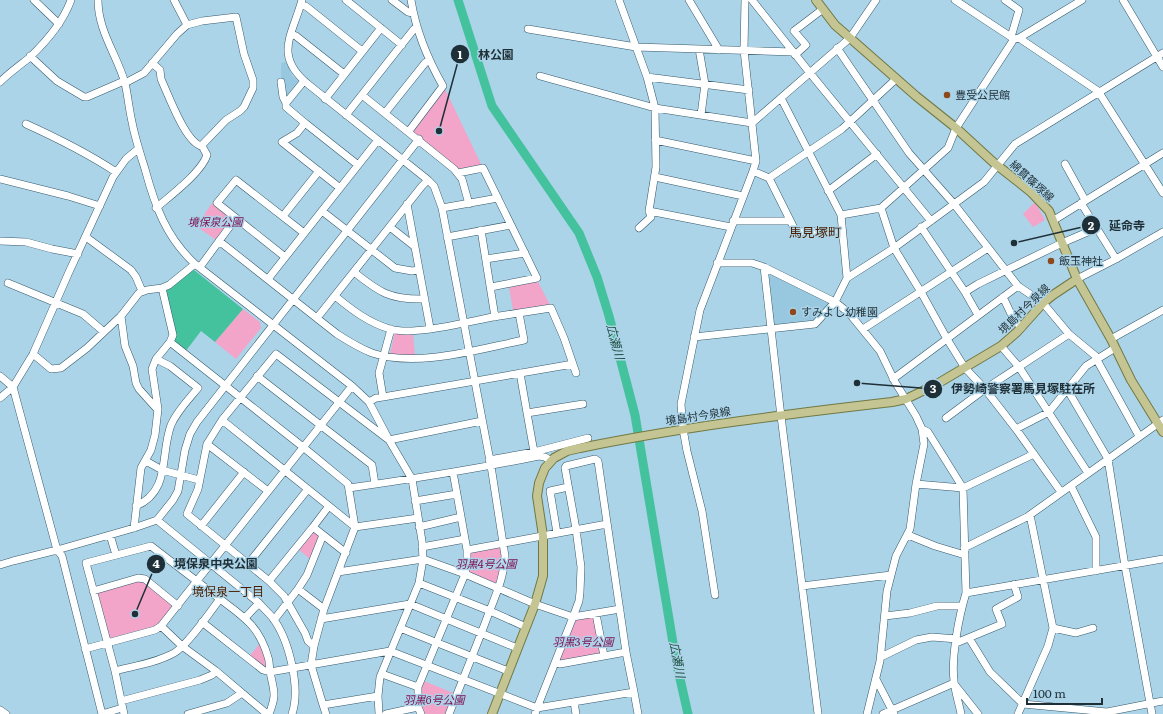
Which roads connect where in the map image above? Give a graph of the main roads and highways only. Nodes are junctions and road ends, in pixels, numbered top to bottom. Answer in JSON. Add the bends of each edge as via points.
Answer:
{"nodes":[{"id":1,"x":816,"y":0,"type":"edge"},
{"id":2,"x":1078,"y":279,"type":"junction"},
{"id":3,"x":1161,"y":422,"type":"edge"},
{"id":4,"x":1163,"y":432,"type":"edge"},
{"id":5,"x":492,"y":714,"type":"edge"}],
"edges":[{"from":1,"to":2,"type":"main road","name":"綿貫篠塚線","via":[[835,25],[1031,192],[1049,211]]},
{"from":2,"to":3,"type":"main road","name":"綿貫篠塚線","via":[[1131,380]]},
{"from":2,"to":5,"type":"main road","name":"境島村今泉線","via":[[1053,294],[1001,346],[937,384],[906,399],[780,415],[604,443],[567,451],[551,461],[538,487],[538,507],[543,536],[543,576],[535,604]]},
{"from":3,"to":4,"type":"main road","name":"綿貫篠塚線"}]}
